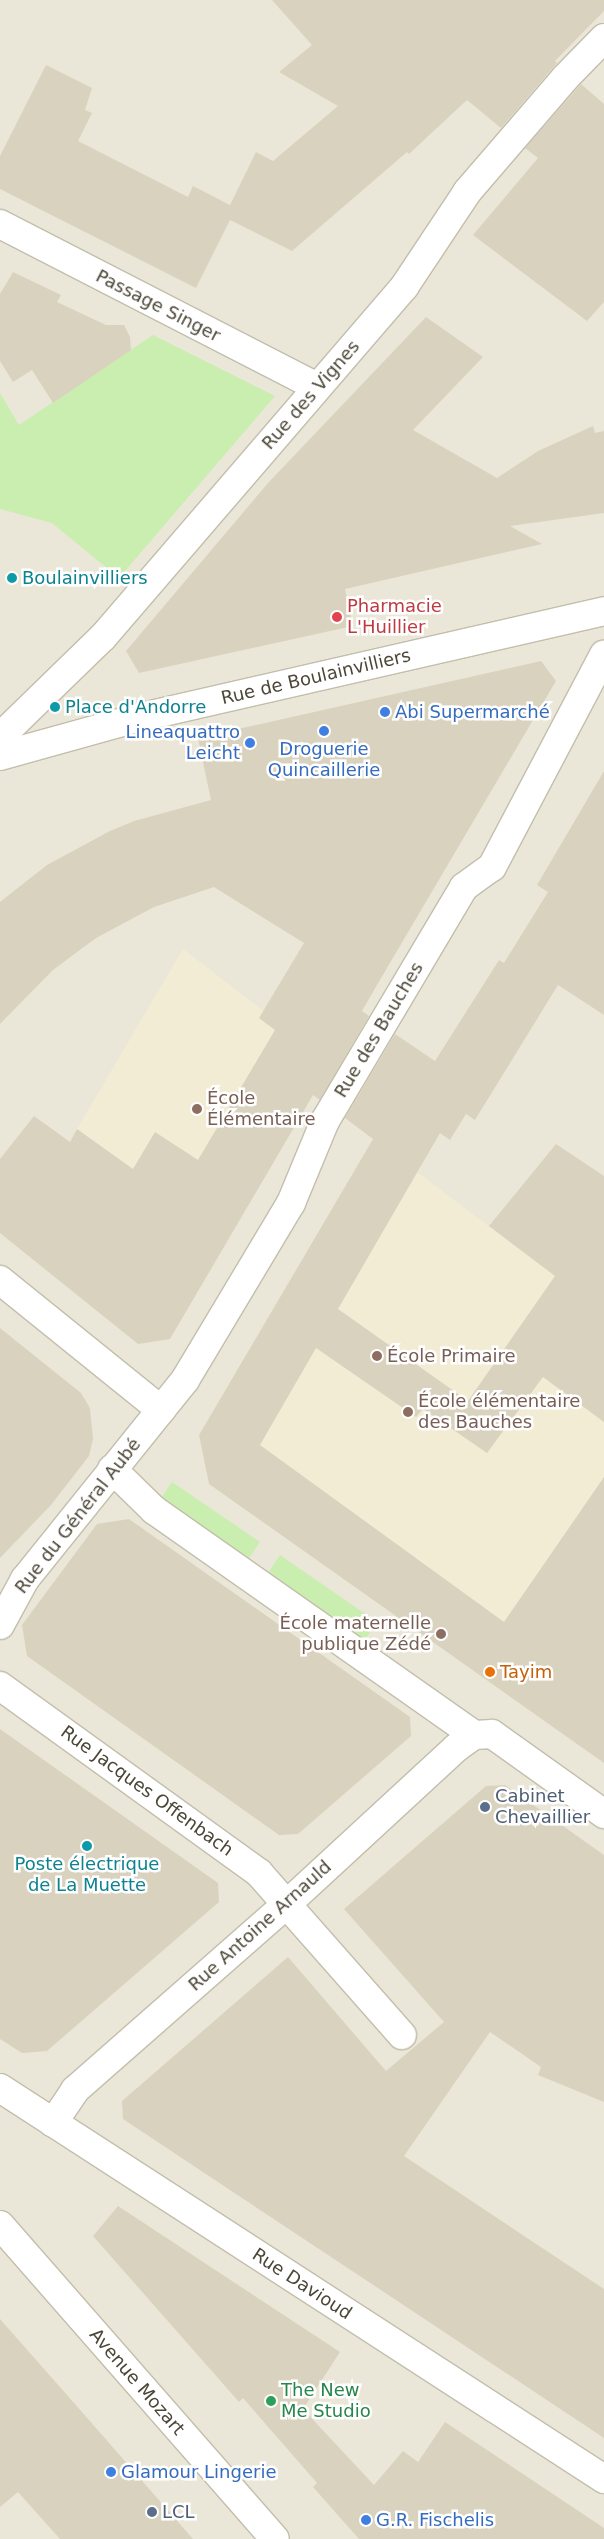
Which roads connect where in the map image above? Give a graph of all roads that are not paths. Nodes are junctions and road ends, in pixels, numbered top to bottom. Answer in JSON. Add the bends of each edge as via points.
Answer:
{"nodes":[{"id":1,"x":604,"y":38,"type":"edge"},
{"id":2,"x":0,"y":224,"type":"edge"},
{"id":3,"x":317,"y":387,"type":"junction"},
{"id":4,"x":604,"y":610,"type":"edge"},
{"id":5,"x":604,"y":655,"type":"edge"},
{"id":6,"x":0,"y":738,"type":"edge"},
{"id":7,"x":0,"y":756,"type":"edge"},
{"id":8,"x":0,"y":1280,"type":"edge"},
{"id":9,"x":161,"y":1410,"type":"junction"},
{"id":10,"x":112,"y":1469,"type":"junction"},
{"id":11,"x":0,"y":1626,"type":"edge"},
{"id":12,"x":0,"y":1686,"type":"edge"},
{"id":13,"x":474,"y":1735,"type":"junction"},
{"id":14,"x":604,"y":1814,"type":"edge"},
{"id":15,"x":288,"y":1903,"type":"junction"},
{"id":16,"x":402,"y":2035,"type":"dead end"},
{"id":17,"x":0,"y":2088,"type":"edge"},
{"id":18,"x":53,"y":2123,"type":"junction"},
{"id":19,"x":0,"y":2224,"type":"edge"},
{"id":20,"x":604,"y":2479,"type":"edge"},
{"id":21,"x":275,"y":2539,"type":"edge"}],
"edges":[{"from":1,"to":3,"type":"street","name":"Rue des Vignes","via":[[565,78],[467,192],[404,287]]},
{"from":2,"to":3,"type":"street","name":"Passage Singer"},
{"from":3,"to":6,"type":"street","name":"Rue des Vignes","via":[[103,637]]},
{"from":4,"to":7,"type":"street","name":"Rue de Boulainvilliers","via":[[133,720]]},
{"from":5,"to":9,"type":"street","name":"Rue des Bauches","via":[[492,867],[464,887],[325,1121],[291,1203],[185,1380]]},
{"from":8,"to":9,"type":"street"},
{"from":9,"to":10,"type":"street","name":"Rue du Général Aubé"},
{"from":10,"to":11,"type":"street","name":"Rue du Général Aubé","via":[[25,1579]]},
{"from":10,"to":13,"type":"street","via":[[154,1510]]},
{"from":12,"to":15,"type":"street","name":"Rue Jacques Offenbach","via":[[260,1872]]},
{"from":13,"to":14,"type":"street","via":[[492,1734]]},
{"from":13,"to":15,"type":"street","name":"Rue Antoine Arnauld"},
{"from":15,"to":16,"type":"street","name":"Rue Jacques Offenbach"},
{"from":15,"to":18,"type":"street","name":"Rue Antoine Arnauld","via":[[75,2090]]},
{"from":17,"to":18,"type":"street","name":"Rue Davioud"},
{"from":18,"to":20,"type":"street","name":"Rue Davioud"},
{"from":19,"to":21,"type":"street","name":"Avenue Mozart"}]}
